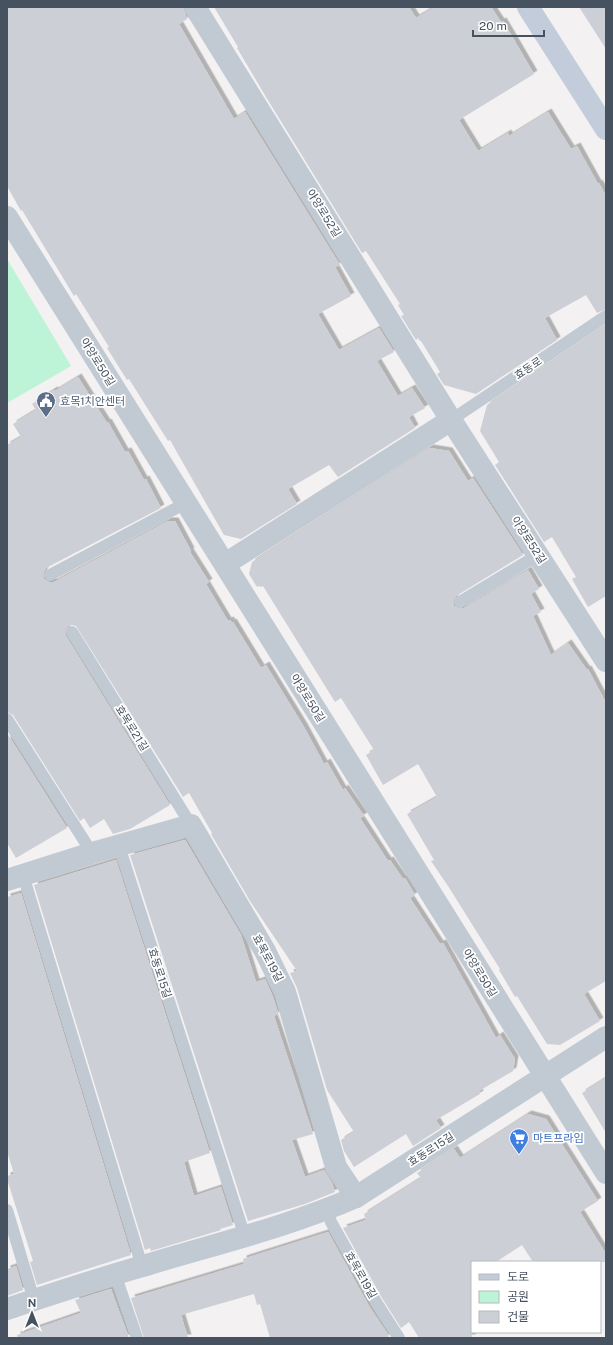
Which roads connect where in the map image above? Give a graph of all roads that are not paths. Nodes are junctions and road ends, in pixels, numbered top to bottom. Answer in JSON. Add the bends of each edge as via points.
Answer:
{"nodes":[{"id":1,"x":195,"y":7,"type":"edge"},
{"id":2,"x":528,"y":7,"type":"edge"},
{"id":3,"x":606,"y":129,"type":"edge"},
{"id":4,"x":8,"y":222,"type":"edge"},
{"id":5,"x":606,"y":316,"type":"edge"},
{"id":6,"x":451,"y":420,"type":"junction"},
{"id":7,"x":186,"y":503,"type":"junction"},
{"id":8,"x":538,"y":555,"type":"junction"},
{"id":9,"x":225,"y":564,"type":"junction"},
{"id":10,"x":50,"y":574,"type":"dead end"},
{"id":11,"x":460,"y":602,"type":"dead end"},
{"id":12,"x":72,"y":632,"type":"dead end"},
{"id":13,"x":606,"y":661,"type":"edge"},
{"id":14,"x":7,"y":719,"type":"edge"},
{"id":15,"x":191,"y":824,"type":"junction"},
{"id":16,"x":119,"y":846,"type":"junction"},
{"id":17,"x":92,"y":853,"type":"junction"},
{"id":18,"x":15,"y":877,"type":"edge"},
{"id":19,"x":606,"y":1037,"type":"edge"},
{"id":20,"x":544,"y":1076,"type":"junction"},
{"id":21,"x":606,"y":1173,"type":"edge"},
{"id":22,"x":356,"y":1197,"type":"junction"},
{"id":23,"x":7,"y":1210,"type":"edge"},
{"id":24,"x":327,"y":1210,"type":"junction"},
{"id":25,"x":245,"y":1237,"type":"junction"},
{"id":26,"x":142,"y":1266,"type":"junction"},
{"id":27,"x":115,"y":1274,"type":"junction"},
{"id":28,"x":34,"y":1300,"type":"junction"},
{"id":29,"x":7,"y":1309,"type":"edge"},
{"id":30,"x":137,"y":1338,"type":"edge"},
{"id":31,"x":399,"y":1338,"type":"edge"}],
"edges":[{"from":1,"to":6,"type":"street","name":"아양로52길"},
{"from":2,"to":3,"type":"main road"},
{"from":4,"to":7,"type":"street","name":"아양로50길"},
{"from":5,"to":6,"type":"lane","name":"효동로"},
{"from":6,"to":8,"type":"street","name":"아양로52길"},
{"from":6,"to":9,"type":"street"},
{"from":7,"to":9,"type":"street","name":"아양로50길"},
{"from":7,"to":10,"type":"lane"},
{"from":8,"to":11,"type":"lane"},
{"from":8,"to":13,"type":"street","name":"아양로52길"},
{"from":9,"to":20,"type":"street","name":"아양로50길"},
{"from":12,"to":15,"type":"lane","name":"효목로21길"},
{"from":14,"to":17,"type":"lane"},
{"from":15,"to":16,"type":"street"},
{"from":15,"to":22,"type":"street","name":"효목로19길","via":[[265,951],[285,992],[336,1167]]},
{"from":16,"to":17,"type":"street"},
{"from":16,"to":25,"type":"lane","name":"효동로15길"},
{"from":17,"to":18,"type":"street"},
{"from":18,"to":26,"type":"lane"},
{"from":19,"to":20,"type":"street","name":"효동로15길"},
{"from":20,"to":21,"type":"street","name":"아양로50길"},
{"from":20,"to":22,"type":"street","name":"효동로15길"},
{"from":22,"to":24,"type":"street","name":"효동로15길"},
{"from":23,"to":28,"type":"lane"},
{"from":24,"to":25,"type":"street","name":"효동로15길"},
{"from":24,"to":31,"type":"lane","name":"효목로19길","via":[[331,1222]]},
{"from":25,"to":26,"type":"street","name":"효동로15길"},
{"from":26,"to":27,"type":"street","name":"효동로15길"},
{"from":27,"to":28,"type":"street","name":"효동로15길"},
{"from":27,"to":30,"type":"lane"},
{"from":28,"to":29,"type":"street","name":"효동로15길"}]}
